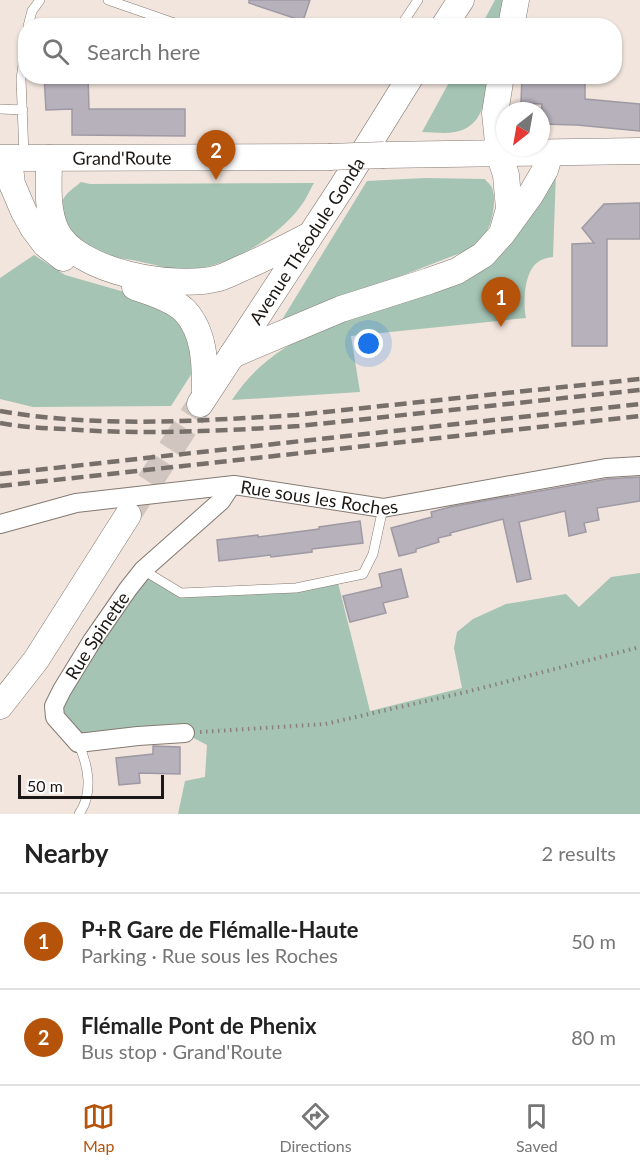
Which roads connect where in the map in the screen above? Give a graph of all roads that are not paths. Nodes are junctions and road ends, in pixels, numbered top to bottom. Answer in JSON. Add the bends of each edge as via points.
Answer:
{"nodes":[{"id":1,"x":40,"y":0,"type":"edge"},
{"id":2,"x":108,"y":0,"type":"edge"},
{"id":3,"x":418,"y":0,"type":"edge"},
{"id":4,"x":460,"y":0,"type":"edge"},
{"id":5,"x":516,"y":0,"type":"edge"},
{"id":6,"x":30,"y":18,"type":"edge"},
{"id":7,"x":160,"y":18,"type":"edge"},
{"id":8,"x":406,"y":18,"type":"edge"},
{"id":9,"x":449,"y":18,"type":"edge"},
{"id":10,"x":513,"y":18,"type":"edge"},
{"id":11,"x":21,"y":84,"type":"edge"},
{"id":12,"x":406,"y":84,"type":"edge"},
{"id":13,"x":500,"y":84,"type":"edge"},
{"id":14,"x":497,"y":102,"type":"edge"},
{"id":15,"x":496,"y":107,"type":"edge"},
{"id":16,"x":0,"y":109,"type":"edge"},
{"id":17,"x":23,"y":110,"type":"junction"},
{"id":18,"x":496,"y":123,"type":"edge"},
{"id":19,"x":640,"y":151,"type":"edge"},
{"id":20,"x":496,"y":153,"type":"edge"},
{"id":21,"x":550,"y":153,"type":"edge"},
{"id":22,"x":500,"y":156,"type":"edge"},
{"id":23,"x":549,"y":156,"type":"edge"},
{"id":24,"x":20,"y":158,"type":"edge"},
{"id":25,"x":502,"y":234,"type":"junction"},
{"id":26,"x":310,"y":235,"type":"junction"},
{"id":27,"x":232,"y":355,"type":"junction"},
{"id":28,"x":640,"y":466,"type":"edge"},
{"id":29,"x":231,"y":486,"type":"junction"},
{"id":30,"x":382,"y":508,"type":"junction"},
{"id":31,"x":128,"y":515,"type":"tunnel mouth"},
{"id":32,"x":0,"y":524,"type":"edge"},
{"id":33,"x":143,"y":570,"type":"junction"},
{"id":34,"x":36,"y":660,"type":"junction"},
{"id":35,"x":0,"y":706,"type":"edge"},
{"id":36,"x":0,"y":728,"type":"edge"},
{"id":37,"x":184,"y":733,"type":"road end"},
{"id":38,"x":78,"y":743,"type":"junction"},
{"id":39,"x":80,"y":814,"type":"edge"}],
"edges":[{"from":1,"to":6,"type":"lane"},
{"from":2,"to":7,"type":"lane"},
{"from":3,"to":8,"type":"lane"},
{"from":4,"to":9,"type":"main road"},
{"from":5,"to":10,"type":"main road"},
{"from":11,"to":17,"type":"lane"},
{"from":12,"to":26,"type":"main road","name":"Avenue Théodule Gonda"},
{"from":13,"to":14,"type":"main road"},
{"from":15,"to":18,"type":"main road"},
{"from":16,"to":17,"type":"lane"},
{"from":17,"to":24,"type":"lane"},
{"from":19,"to":21,"type":"main road","name":"Grand'Route"},
{"from":20,"to":24,"type":"main road","name":"Grand'Route","bridge":true},
{"from":22,"to":25,"type":"main road","via":[[509,208]]},
{"from":23,"to":25,"type":"main road","via":[[531,194]]},
{"from":24,"to":26,"type":"main road","via":[[50,212],[56,231],[70,248],[92,262],[127,275],[190,283],[219,278]]},
{"from":24,"to":27,"type":"main road","name":"Avenue Théodule Gonda","via":[[12,184],[45,244],[66,261],[162,296],[184,310],[196,326],[205,359],[203,400]]},
{"from":25,"to":27,"type":"main road","via":[[483,255],[457,270],[341,309]]},
{"from":26,"to":27,"type":"main road","name":"Avenue Théodule Gonda"},
{"from":28,"to":30,"type":"street","name":"Rue sous les Roches","via":[[606,468]]},
{"from":29,"to":30,"type":"street","name":"Rue sous les Roches"},
{"from":29,"to":32,"type":"street","name":"Rue sous les Roches","via":[[76,503]]},
{"from":29,"to":33,"type":"street","name":"Rue Spinette","via":[[221,501]]},
{"from":30,"to":33,"type":"lane","via":[[373,554],[363,574],[296,588],[181,593]]},
{"from":31,"to":34,"type":"main road"},
{"from":33,"to":38,"type":"street","name":"Rue Spinette","via":[[92,641],[54,706],[56,717]]},
{"from":34,"to":35,"type":"main road"},
{"from":34,"to":36,"type":"main road"},
{"from":37,"to":38,"type":"street"},
{"from":38,"to":39,"type":"lane","name":"Rue Spinette","via":[[84,754],[88,792]]}]}
